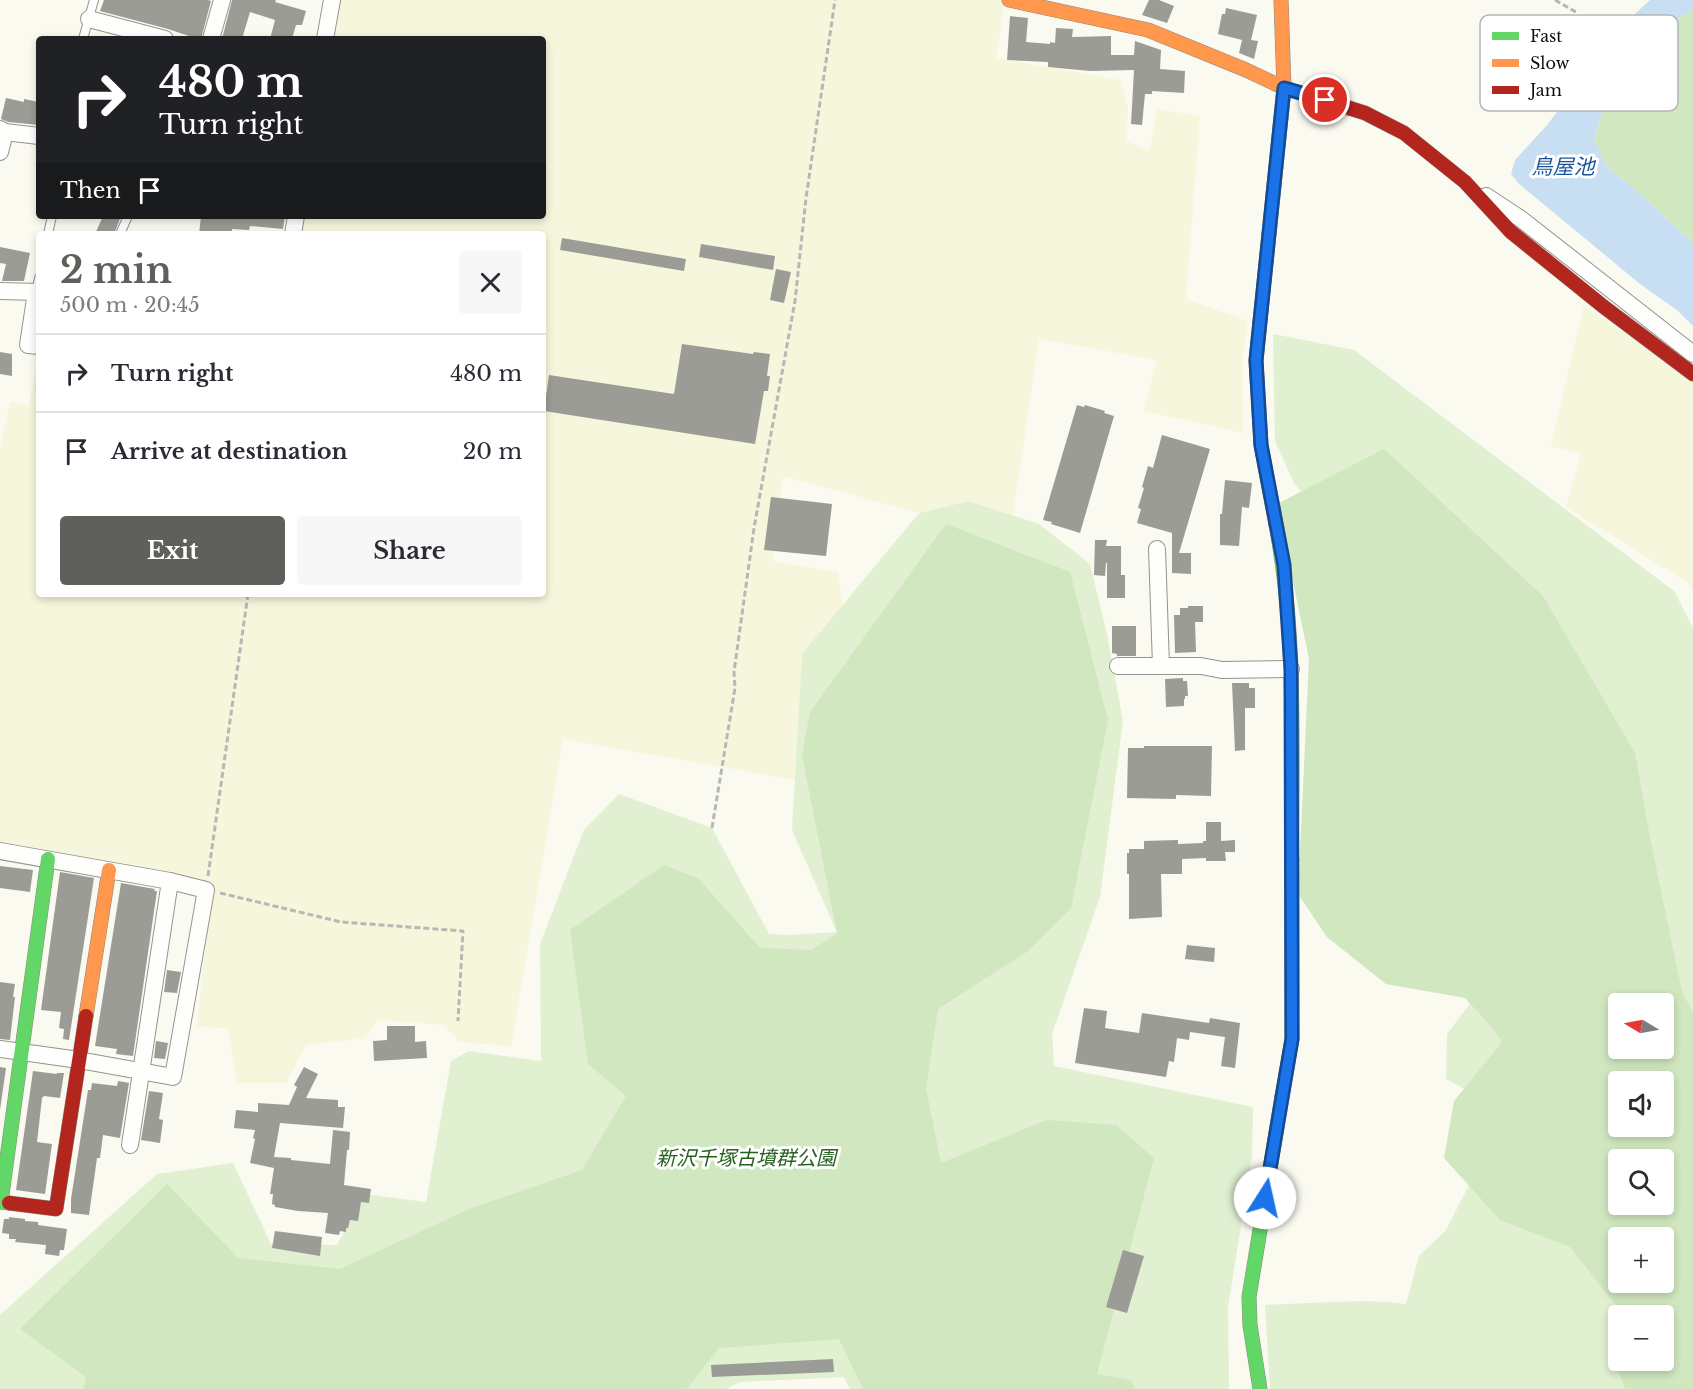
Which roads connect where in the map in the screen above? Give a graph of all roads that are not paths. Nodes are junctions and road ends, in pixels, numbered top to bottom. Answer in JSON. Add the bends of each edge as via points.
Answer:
{"nodes":[{"id":1,"x":94,"y":0,"type":"edge"},
{"id":2,"x":222,"y":0,"type":"edge"},
{"id":3,"x":332,"y":0,"type":"edge"},
{"id":4,"x":1010,"y":0,"type":"edge"},
{"id":5,"x":1281,"y":0,"type":"edge"},
{"id":6,"x":89,"y":19,"type":"junction"},
{"id":7,"x":327,"y":32,"type":"edge"},
{"id":8,"x":123,"y":34,"type":"edge"},
{"id":9,"x":84,"y":36,"type":"edge"},
{"id":10,"x":140,"y":36,"type":"edge"},
{"id":11,"x":212,"y":36,"type":"edge"},
{"id":12,"x":1284,"y":88,"type":"junction"},
{"id":13,"x":2,"y":131,"type":"edge"},
{"id":14,"x":36,"y":136,"type":"edge"},
{"id":15,"x":0,"y":152,"type":"edge"},
{"id":16,"x":1465,"y":182,"type":"junction"},
{"id":17,"x":36,"y":287,"type":"edge"},
{"id":18,"x":0,"y":291,"type":"edge"},
{"id":19,"x":36,"y":299,"type":"edge"},
{"id":20,"x":36,"y":346,"type":"edge"},
{"id":21,"x":1693,"y":354,"type":"edge"},
{"id":22,"x":1693,"y":374,"type":"edge"},
{"id":23,"x":1157,"y":549,"type":"dead end"},
{"id":24,"x":1118,"y":666,"type":"dead end"},
{"id":25,"x":1161,"y":666,"type":"junction"},
{"id":26,"x":1291,"y":669,"type":"junction"},
{"id":27,"x":0,"y":851,"type":"edge"},
{"id":28,"x":48,"y":859,"type":"junction"},
{"id":29,"x":109,"y":870,"type":"junction"},
{"id":30,"x":170,"y":881,"type":"junction"},
{"id":31,"x":0,"y":1049,"type":"edge"},
{"id":32,"x":21,"y":1052,"type":"junction"},
{"id":33,"x":79,"y":1060,"type":"junction"},
{"id":34,"x":140,"y":1071,"type":"junction"},
{"id":35,"x":130,"y":1145,"type":"dead end"},
{"id":36,"x":1260,"y":1389,"type":"edge"}],
"edges":[{"from":1,"to":6,"type":"lane"},
{"from":2,"to":11,"type":"street"},
{"from":3,"to":7,"type":"street"},
{"from":4,"to":12,"type":"street","via":[[1149,30]]},
{"from":5,"to":12,"type":"street"},
{"from":6,"to":8,"type":"street"},
{"from":6,"to":9,"type":"lane"},
{"from":8,"to":10,"type":"street"},
{"from":12,"to":16,"type":"street","via":[[1365,113],[1404,133]]},
{"from":12,"to":26,"type":"street","via":[[1256,360],[1261,445],[1284,565]]},
{"from":13,"to":14,"type":"street"},
{"from":13,"to":15,"type":"street"},
{"from":16,"to":21,"type":"street","via":[[1521,219]]},
{"from":16,"to":22,"type":"street","via":[[1511,232]]},
{"from":17,"to":18,"type":"street"},
{"from":19,"to":20,"type":"street","via":[[28,345]]},
{"from":23,"to":25,"type":"street"},
{"from":24,"to":25,"type":"street"},
{"from":25,"to":26,"type":"street"},
{"from":26,"to":36,"type":"street","via":[[1292,1039],[1249,1297]]},
{"from":27,"to":28,"type":"street"},
{"from":28,"to":29,"type":"street"},
{"from":28,"to":32,"type":"street"},
{"from":29,"to":30,"type":"street"},
{"from":29,"to":33,"type":"street"},
{"from":30,"to":34,"type":"street"},
{"from":30,"to":34,"type":"street","via":[[206,890],[173,1077]]},
{"from":31,"to":32,"type":"street"},
{"from":32,"to":33,"type":"street"},
{"from":32,"to":33,"type":"street","via":[[1,1202],[56,1209]]},
{"from":33,"to":34,"type":"street"},
{"from":34,"to":35,"type":"street"}]}
